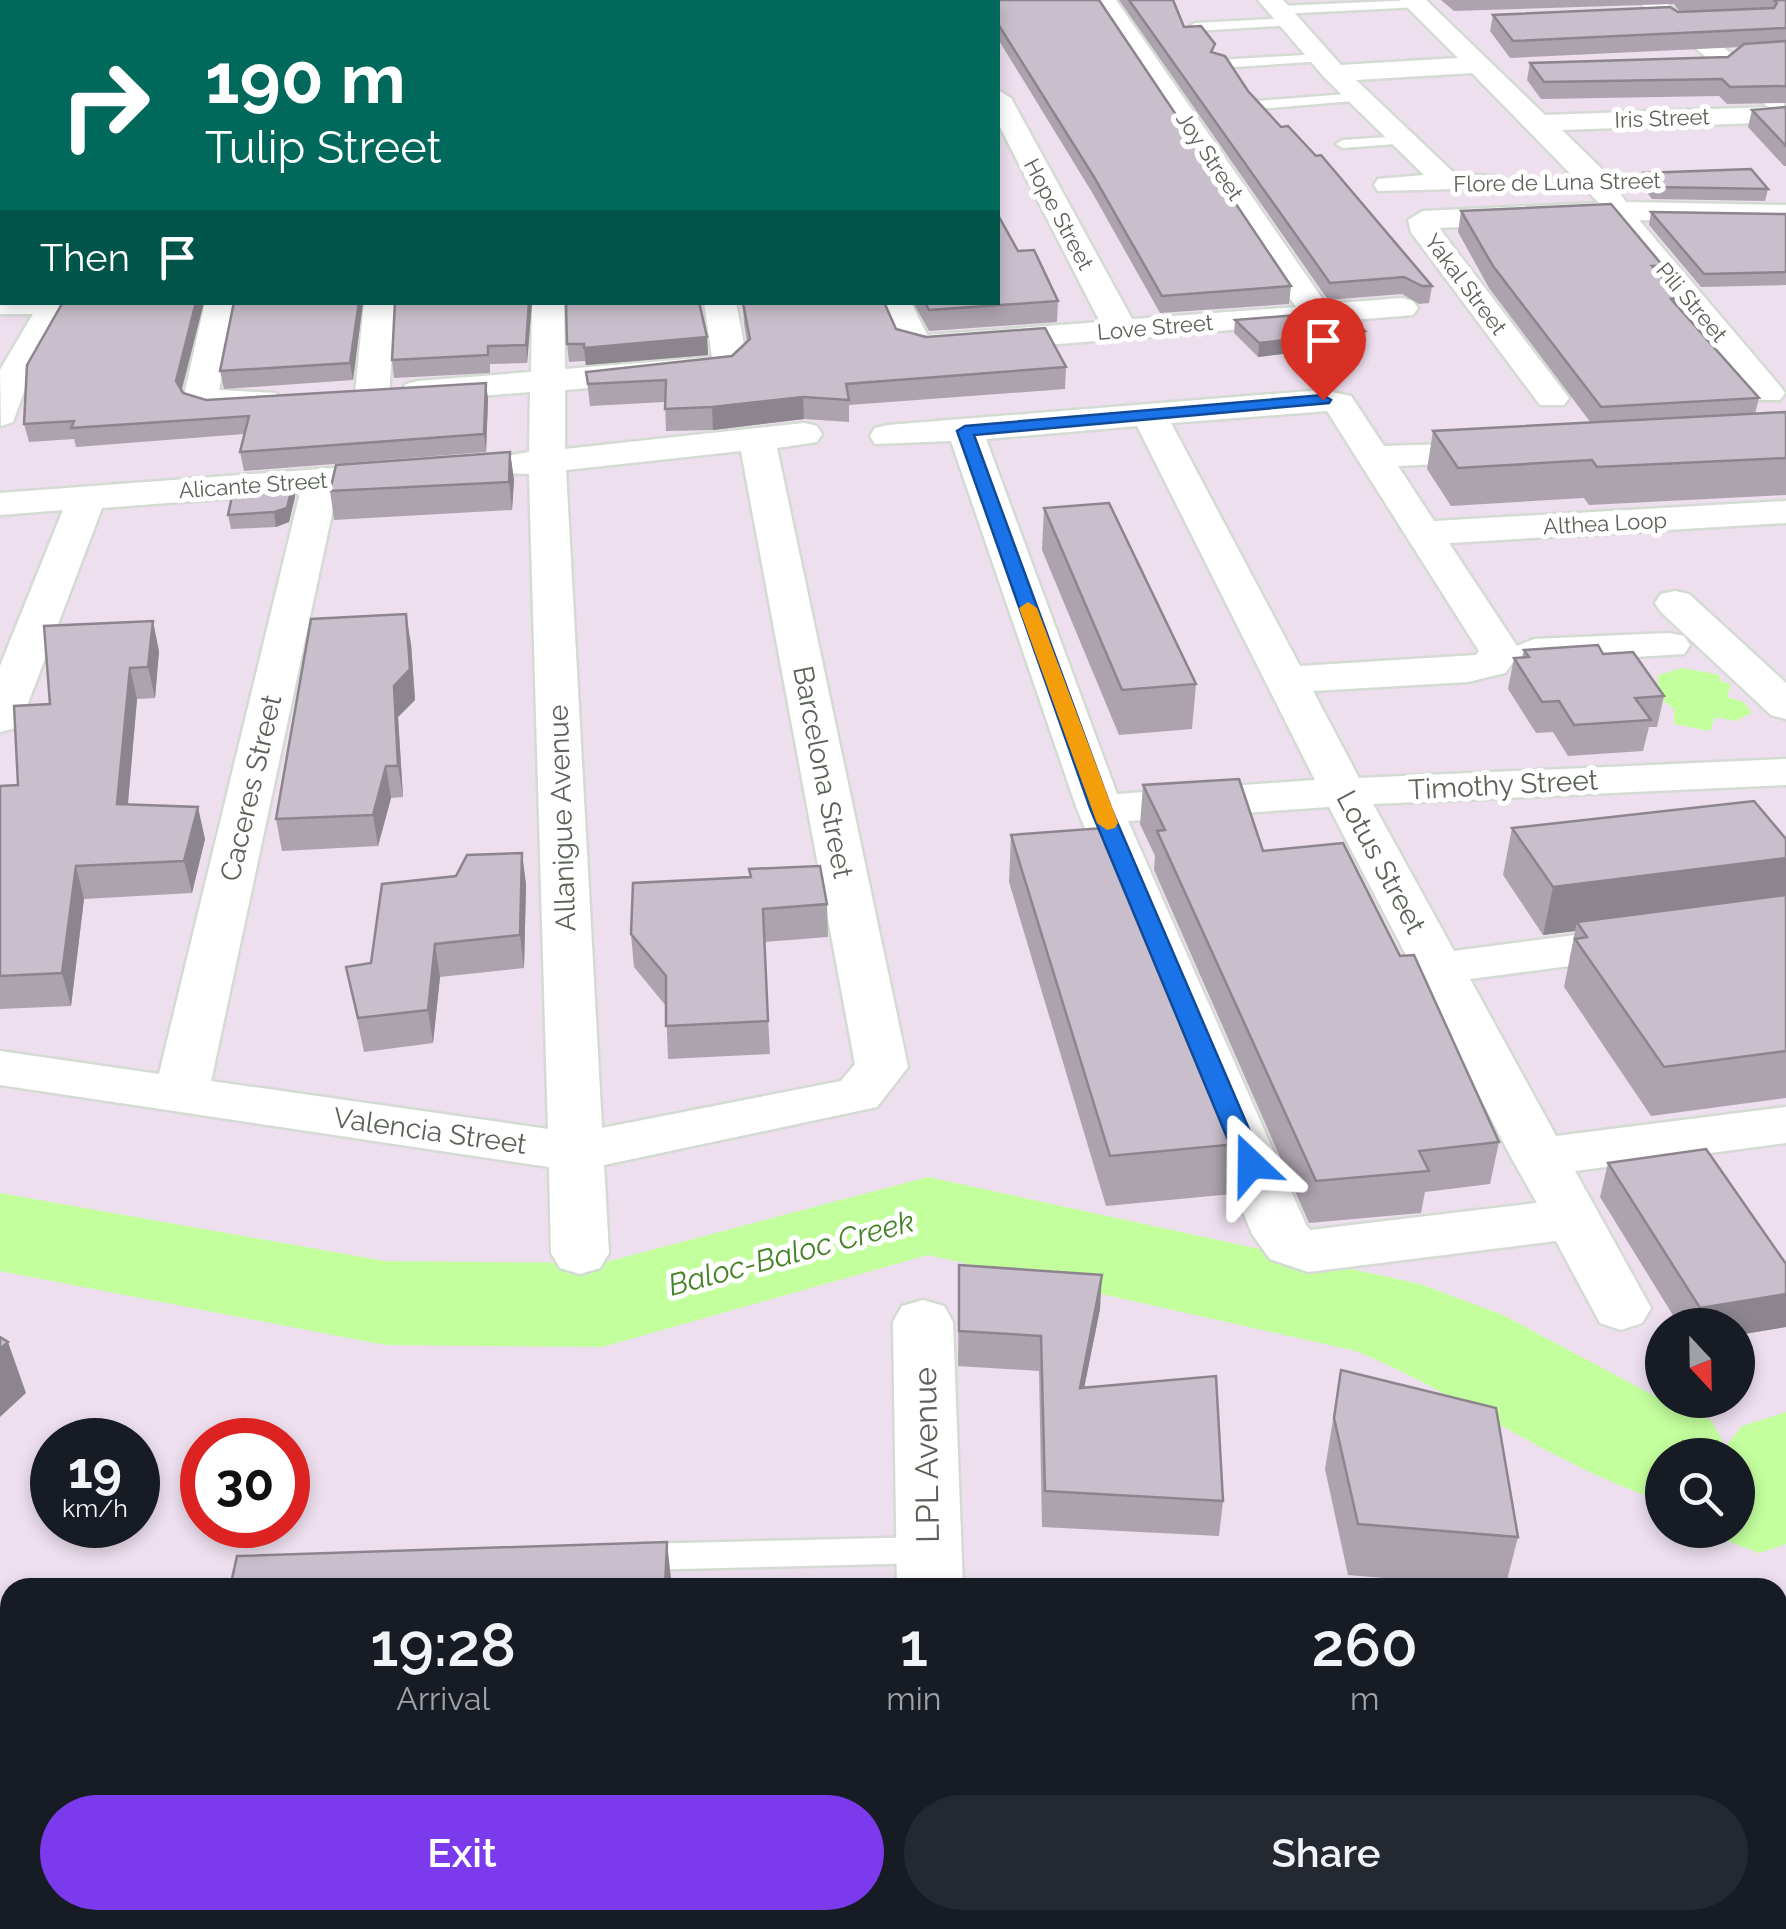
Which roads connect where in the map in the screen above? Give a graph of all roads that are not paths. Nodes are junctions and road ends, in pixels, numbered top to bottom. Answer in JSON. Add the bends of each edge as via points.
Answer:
{"nodes":[{"id":1,"x":1104,"y":0,"type":"edge"},
{"id":2,"x":1414,"y":2,"type":"edge"},
{"id":3,"x":1279,"y":11,"type":"edge"},
{"id":4,"x":1662,"y":14,"type":"edge"},
{"id":5,"x":1474,"y":22,"type":"dead end"},
{"id":6,"x":1436,"y":24,"type":"junction"},
{"id":7,"x":1196,"y":27,"type":"edge"},
{"id":8,"x":1724,"y":56,"type":"junction"},
{"id":9,"x":1684,"y":63,"type":"edge"},
{"id":10,"x":1218,"y":64,"type":"edge"},
{"id":11,"x":1328,"y":65,"type":"junction"},
{"id":12,"x":1482,"y":68,"type":"junction"},
{"id":13,"x":1524,"y":69,"type":"dead end"},
{"id":14,"x":1360,"y":98,"type":"junction"},
{"id":15,"x":1000,"y":102,"type":"edge"},
{"id":16,"x":1257,"y":105,"type":"edge"},
{"id":17,"x":1786,"y":111,"type":"edge"},
{"id":18,"x":1539,"y":123,"type":"junction"},
{"id":19,"x":1403,"y":140,"type":"junction"},
{"id":20,"x":1343,"y":144,"type":"dead end"},
{"id":21,"x":1559,"y":180,"type":"dead end"},
{"id":22,"x":1636,"y":180,"type":"dead end"},
{"id":23,"x":1504,"y":182,"type":"dead end"},
{"id":24,"x":1448,"y":183,"type":"junction"},
{"id":25,"x":1388,"y":186,"type":"dead end"},
{"id":26,"x":1608,"y":197,"type":"junction"},
{"id":27,"x":1786,"y":214,"type":"edge"},
{"id":28,"x":47,"y":305,"type":"edge"},
{"id":29,"x":220,"y":305,"type":"edge"},
{"id":30,"x":380,"y":305,"type":"edge"},
{"id":31,"x":548,"y":305,"type":"edge"},
{"id":32,"x":721,"y":305,"type":"edge"},
{"id":33,"x":897,"y":305,"type":"edge"},
{"id":34,"x":1402,"y":308,"type":"dead end"},
{"id":35,"x":1316,"y":313,"type":"junction"},
{"id":36,"x":1121,"y":330,"type":"junction"},
{"id":37,"x":546,"y":383,"type":"junction"},
{"id":38,"x":1768,"y":393,"type":"dead end"},
{"id":39,"x":372,"y":394,"type":"junction"},
{"id":40,"x":336,"y":396,"type":"edge"},
{"id":41,"x":300,"y":398,"type":"edge"},
{"id":42,"x":1552,"y":398,"type":"dead end"},
{"id":43,"x":1148,"y":413,"type":"junction"},
{"id":44,"x":1,"y":415,"type":"edge"},
{"id":45,"x":965,"y":431,"type":"junction"},
{"id":46,"x":804,"y":434,"type":"dead end"},
{"id":47,"x":888,"y":436,"type":"dead end"},
{"id":48,"x":757,"y":440,"type":"junction"},
{"id":49,"x":1531,"y":448,"type":"edge"},
{"id":50,"x":1374,"y":457,"type":"junction"},
{"id":51,"x":547,"y":462,"type":"junction"},
{"id":52,"x":472,"y":468,"type":"edge"},
{"id":53,"x":434,"y":471,"type":"edge"},
{"id":54,"x":320,"y":480,"type":"junction"},
{"id":55,"x":87,"y":498,"type":"junction"},
{"id":56,"x":0,"y":504,"type":"edge"},
{"id":57,"x":1786,"y":512,"type":"edge"},
{"id":58,"x":1425,"y":534,"type":"junction"},
{"id":59,"x":1675,"y":603,"type":"dead end"},
{"id":60,"x":1669,"y":644,"type":"dead end"},
{"id":61,"x":1500,"y":652,"type":"junction"},
{"id":62,"x":1284,"y":680,"type":"junction"},
{"id":63,"x":1786,"y":706,"type":"edge"},
{"id":64,"x":0,"y":718,"type":"edge"},
{"id":65,"x":1786,"y":772,"type":"edge"},
{"id":66,"x":1344,"y":792,"type":"junction"},
{"id":67,"x":1100,"y":808,"type":"junction"},
{"id":68,"x":1689,"y":935,"type":"edge"},
{"id":69,"x":1438,"y":968,"type":"junction"},
{"id":70,"x":0,"y":1068,"type":"edge"},
{"id":71,"x":858,"y":1095,"type":"joint"},
{"id":72,"x":181,"y":1096,"type":"junction"},
{"id":73,"x":1786,"y":1125,"type":"edge"},
{"id":74,"x":576,"y":1152,"type":"junction"},
{"id":75,"x":1540,"y":1156,"type":"junction"},
{"id":76,"x":1573,"y":1219,"type":"junction"},
{"id":77,"x":580,"y":1254,"type":"dead end"},
{"id":78,"x":1621,"y":1308,"type":"dead end"},
{"id":79,"x":923,"y":1322,"type":"dead end"},
{"id":80,"x":614,"y":1558,"type":"edge"},
{"id":81,"x":929,"y":1569,"type":"edge"}],
"edges":[{"from":1,"to":35,"type":"street","name":"Joy Street"},
{"from":2,"to":3,"type":"lane"},
{"from":2,"to":6,"type":"street","name":"Pili Street"},
{"from":3,"to":7,"type":"lane"},
{"from":3,"to":11,"type":"street"},
{"from":4,"to":8,"type":"street"},
{"from":5,"to":6,"type":"street"},
{"from":6,"to":12,"type":"street","name":"Pili Street"},
{"from":8,"to":9,"type":"street"},
{"from":8,"to":17,"type":"street"},
{"from":10,"to":11,"type":"lane"},
{"from":11,"to":12,"type":"street"},
{"from":11,"to":14,"type":"street"},
{"from":12,"to":13,"type":"street"},
{"from":12,"to":18,"type":"street","name":"Pili Street"},
{"from":14,"to":16,"type":"lane"},
{"from":14,"to":19,"type":"street"},
{"from":15,"to":36,"type":"street","name":"Hope Street"},
{"from":17,"to":18,"type":"street","name":"Iris Street"},
{"from":18,"to":26,"type":"street","name":"Pili Street"},
{"from":19,"to":20,"type":"lane"},
{"from":19,"to":24,"type":"street"},
{"from":21,"to":26,"type":"street","name":"Flore de Luna Street"},
{"from":22,"to":26,"type":"street","name":"Flore de Luna Street"},
{"from":23,"to":24,"type":"street","name":"Flore de Luna Street"},
{"from":24,"to":25,"type":"street","name":"Flore de Luna Street"},
{"from":26,"to":27,"type":"street","name":"Yakal Street"},
{"from":26,"to":38,"type":"street","name":"Pili Street"},
{"from":26,"to":42,"type":"street","name":"Yakal Street","via":[[1423,220]]},
{"from":28,"to":44,"type":"street","via":[[52,309],[12,378]]},
{"from":29,"to":41,"type":"street","via":[[200,400]]},
{"from":30,"to":39,"type":"street"},
{"from":31,"to":37,"type":"street","name":"Allanigue Avenue"},
{"from":32,"to":37,"type":"street","via":[[726,364]]},
{"from":33,"to":36,"type":"street","name":"Love Street","via":[[909,340],[926,345]]},
{"from":34,"to":35,"type":"street","name":"Love Street"},
{"from":35,"to":36,"type":"street","name":"Love Street"},
{"from":37,"to":39,"type":"street"},
{"from":37,"to":51,"type":"street","name":"Allanigue Avenue"},
{"from":39,"to":40,"type":"street"},
{"from":43,"to":45,"type":"street"},
{"from":43,"to":50,"type":"street","via":[[1323,400],[1338,403]]},
{"from":43,"to":62,"type":"street","name":"Lotus Street"},
{"from":45,"to":47,"type":"street"},
{"from":45,"to":67,"type":"street"},
{"from":46,"to":48,"type":"street"},
{"from":48,"to":51,"type":"street"},
{"from":48,"to":71,"type":"street","name":"Barcelona Street","via":[[882,1066]]},
{"from":49,"to":50,"type":"street"},
{"from":50,"to":58,"type":"street"},
{"from":51,"to":52,"type":"street"},
{"from":51,"to":74,"type":"street","name":"Allanigue Avenue"},
{"from":53,"to":54,"type":"street","name":"Alicante Street"},
{"from":54,"to":55,"type":"street","name":"Alicante Street"},
{"from":54,"to":72,"type":"street","name":"Caceres Street"},
{"from":55,"to":56,"type":"street","name":"Alicante Street"},
{"from":55,"to":64,"type":"street"},
{"from":57,"to":58,"type":"street","name":"Althea Loop"},
{"from":58,"to":61,"type":"street"},
{"from":59,"to":63,"type":"street"},
{"from":60,"to":61,"type":"street"},
{"from":61,"to":62,"type":"street","via":[[1490,664],[1468,669]]},
{"from":62,"to":66,"type":"street","name":"Lotus Street"},
{"from":65,"to":66,"type":"street","name":"Timothy Street"},
{"from":66,"to":67,"type":"street","name":"Timothy Street"},
{"from":66,"to":69,"type":"street","name":"Lotus Street"},
{"from":67,"to":76,"type":"street","via":[[1290,1245],[1308,1251]]},
{"from":68,"to":69,"type":"street"},
{"from":69,"to":75,"type":"street","name":"Lotus Street"},
{"from":70,"to":72,"type":"street","name":"Valencia Street"},
{"from":71,"to":74,"type":"street","name":"Valencia Street"},
{"from":72,"to":74,"type":"street","name":"Valencia Street"},
{"from":73,"to":75,"type":"street"},
{"from":74,"to":77,"type":"street","name":"Allanigue Avenue"},
{"from":75,"to":76,"type":"street","name":"Lotus Street"},
{"from":76,"to":78,"type":"street","name":"Lotus Street"},
{"from":79,"to":81,"type":"street","name":"LPL Avenue"},
{"from":80,"to":81,"type":"lane"}]}
